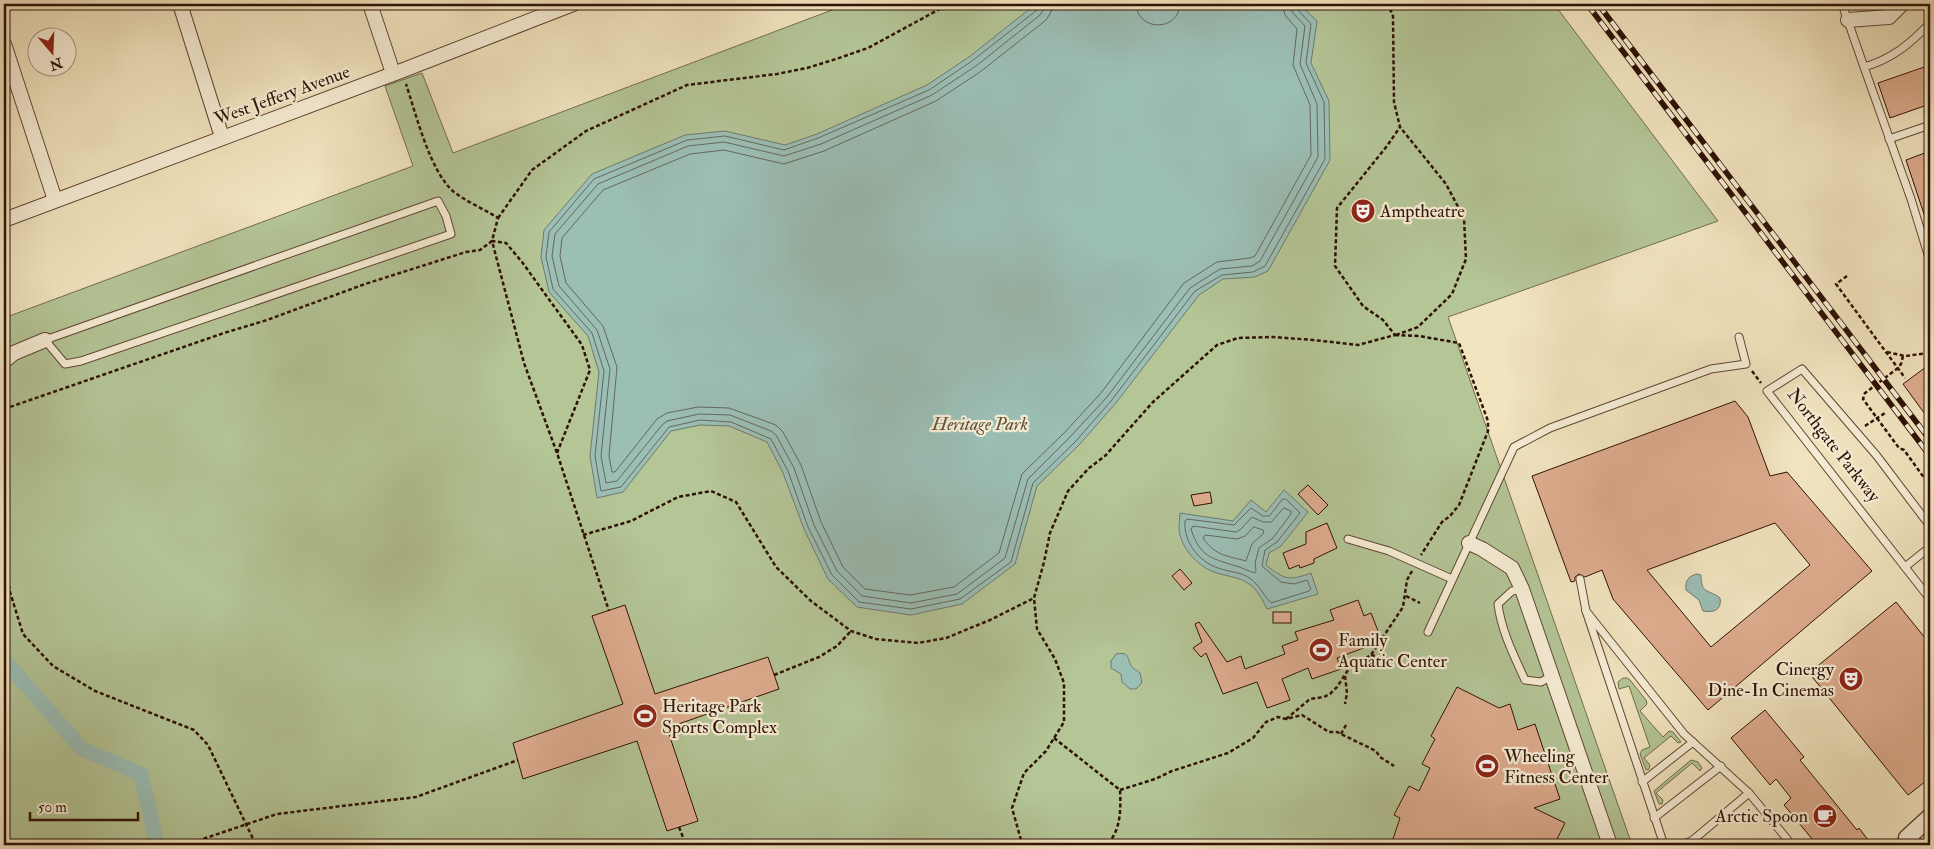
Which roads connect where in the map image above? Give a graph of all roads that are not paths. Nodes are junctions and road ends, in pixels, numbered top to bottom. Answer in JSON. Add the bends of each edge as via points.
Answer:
{"nodes":[{"id":1,"x":180,"y":4,"type":"edge"},
{"id":2,"x":370,"y":4,"type":"edge"},
{"id":3,"x":573,"y":4,"type":"edge"},
{"id":4,"x":1842,"y":4,"type":"edge"},
{"id":5,"x":1902,"y":4,"type":"edge"},
{"id":6,"x":554,"y":7,"type":"edge"},
{"id":7,"x":1848,"y":20,"type":"junction"},
{"id":8,"x":1930,"y":23,"type":"edge"},
{"id":9,"x":4,"y":44,"type":"edge"},
{"id":10,"x":1864,"y":67,"type":"junction"},
{"id":11,"x":397,"y":72,"type":"junction"},
{"id":12,"x":1930,"y":124,"type":"edge"},
{"id":13,"x":222,"y":137,"type":"junction"},
{"id":14,"x":1889,"y":139,"type":"junction"},
{"id":15,"x":56,"y":200,"type":"junction"},
{"id":16,"x":4,"y":220,"type":"edge"},
{"id":17,"x":1930,"y":229,"type":"edge"},
{"id":18,"x":1922,"y":232,"type":"junction"},
{"id":19,"x":1930,"y":261,"type":"edge"},
{"id":20,"x":1740,"y":337,"type":"dead end"},
{"id":21,"x":45,"y":340,"type":"junction"},
{"id":22,"x":4,"y":361,"type":"edge"},
{"id":23,"x":1930,"y":526,"type":"edge"},
{"id":24,"x":1348,"y":539,"type":"dead end"},
{"id":25,"x":1469,"y":543,"type":"junction"},
{"id":26,"x":1930,"y":547,"type":"edge"},
{"id":27,"x":1905,"y":567,"type":"junction"},
{"id":28,"x":1452,"y":579,"type":"junction"},
{"id":29,"x":1580,"y":579,"type":"dead end"},
{"id":30,"x":1522,"y":589,"type":"junction"},
{"id":31,"x":1930,"y":599,"type":"edge"},
{"id":32,"x":1586,"y":611,"type":"junction"},
{"id":33,"x":1428,"y":632,"type":"dead end"},
{"id":34,"x":1553,"y":675,"type":"junction"},
{"id":35,"x":1693,"y":742,"type":"junction"},
{"id":36,"x":1721,"y":766,"type":"junction"},
{"id":37,"x":1642,"y":782,"type":"junction"},
{"id":38,"x":1749,"y":793,"type":"junction"},
{"id":39,"x":1930,"y":817,"type":"edge"},
{"id":40,"x":1654,"y":818,"type":"junction"},
{"id":41,"x":1907,"y":841,"type":"edge"},
{"id":42,"x":1610,"y":845,"type":"edge"},
{"id":43,"x":1664,"y":845,"type":"edge"},
{"id":44,"x":1682,"y":845,"type":"edge"},
{"id":45,"x":1792,"y":845,"type":"edge"}],
"edges":[{"from":1,"to":13,"type":"street"},
{"from":2,"to":11,"type":"street"},
{"from":3,"to":6,"type":"street","name":"West Jeffery Avenue"},
{"from":4,"to":7,"type":"lane"},
{"from":5,"to":7,"type":"street","via":[[1889,17]]},
{"from":6,"to":11,"type":"street","name":"West Jeffery Avenue"},
{"from":7,"to":10,"type":"lane"},
{"from":8,"to":10,"type":"lane","via":[[1911,43],[1880,62]]},
{"from":9,"to":15,"type":"street"},
{"from":10,"to":14,"type":"lane"},
{"from":11,"to":13,"type":"street","name":"West Jeffery Avenue"},
{"from":12,"to":14,"type":"lane"},
{"from":13,"to":15,"type":"street","name":"West Jeffery Avenue"},
{"from":14,"to":18,"type":"lane"},
{"from":15,"to":16,"type":"street","name":"West Jeffery Avenue"},
{"from":17,"to":18,"type":"lane"},
{"from":18,"to":19,"type":"lane"},
{"from":20,"to":25,"type":"lane","via":[[1746,364],[1711,369],[1550,428],[1514,447]]},
{"from":21,"to":21,"type":"lane","via":[[438,201],[446,216],[451,234],[65,364]]},
{"from":21,"to":22,"type":"street","via":[[14,353]]},
{"from":23,"to":27,"type":"lane","name":"Northgate Parkway","via":[[1877,456],[1802,369],[1767,391]]},
{"from":24,"to":28,"type":"lane","via":[[1389,551]]},
{"from":25,"to":28,"type":"lane"},
{"from":25,"to":30,"type":"street","via":[[1512,568]]},
{"from":26,"to":27,"type":"lane"},
{"from":27,"to":31,"type":"lane","name":"Northgate Parkway"},
{"from":28,"to":33,"type":"lane"},
{"from":29,"to":32,"type":"lane"},
{"from":30,"to":34,"type":"street"},
{"from":30,"to":34,"type":"lane","via":[[1512,591],[1498,604],[1499,616],[1526,680],[1541,682]]},
{"from":32,"to":35,"type":"lane"},
{"from":32,"to":37,"type":"lane"},
{"from":34,"to":42,"type":"street"},
{"from":35,"to":36,"type":"lane"},
{"from":35,"to":37,"type":"lane"},
{"from":36,"to":38,"type":"lane"},
{"from":36,"to":40,"type":"lane"},
{"from":37,"to":40,"type":"lane"},
{"from":38,"to":44,"type":"lane","via":[[1694,840]]},
{"from":38,"to":45,"type":"lane"},
{"from":39,"to":41,"type":"street"},
{"from":40,"to":43,"type":"lane"}]}
